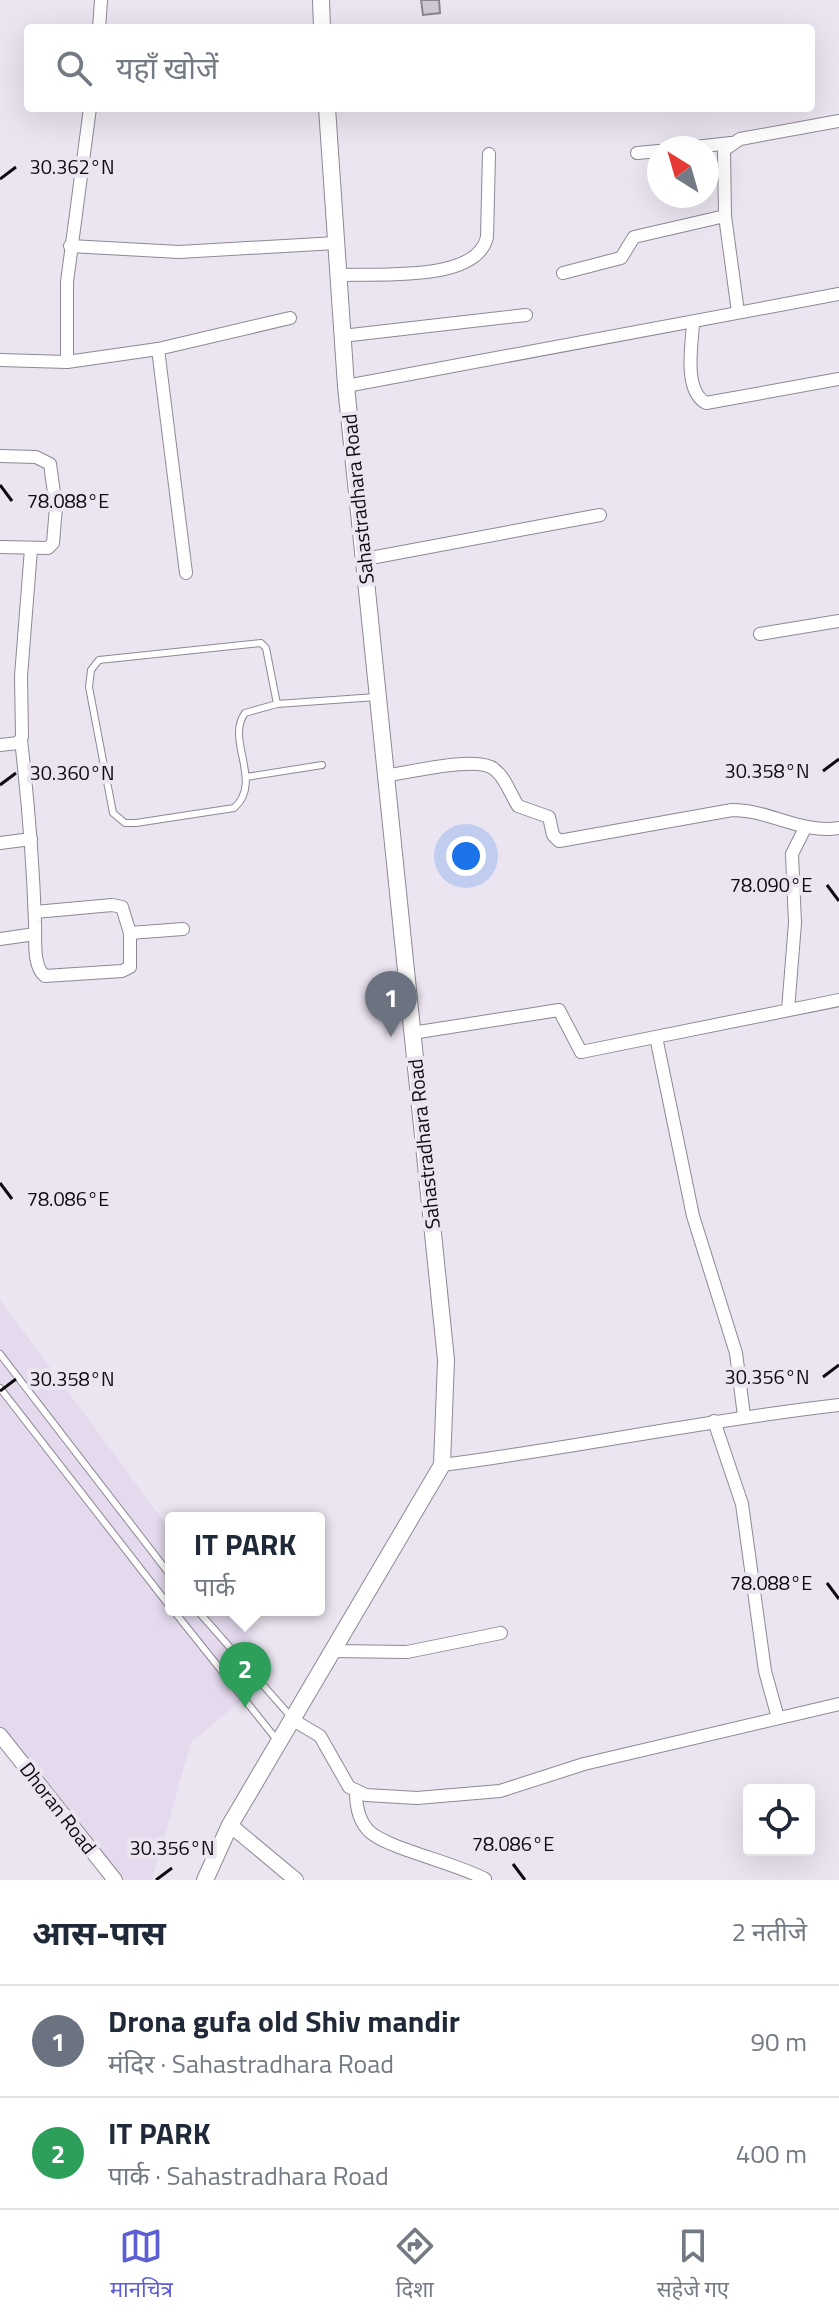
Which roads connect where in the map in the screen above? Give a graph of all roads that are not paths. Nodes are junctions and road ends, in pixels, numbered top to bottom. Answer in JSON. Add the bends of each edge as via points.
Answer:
{"nodes":[{"id":1,"x":101,"y":0,"type":"edge"},
{"id":2,"x":321,"y":0,"type":"edge"},
{"id":3,"x":99,"y":24,"type":"edge"},
{"id":4,"x":322,"y":24,"type":"edge"},
{"id":5,"x":89,"y":112,"type":"edge"},
{"id":6,"x":327,"y":112,"type":"edge"},
{"id":7,"x":839,"y":121,"type":"edge"},
{"id":8,"x":731,"y":143,"type":"junction"},
{"id":9,"x":719,"y":144,"type":"edge"},
{"id":10,"x":647,"y":152,"type":"edge"},
{"id":11,"x":637,"y":153,"type":"dead end"},
{"id":12,"x":489,"y":154,"type":"dead end"},
{"id":13,"x":725,"y":216,"type":"junction"},
{"id":14,"x":336,"y":243,"type":"junction"},
{"id":15,"x":70,"y":246,"type":"junction"},
{"id":16,"x":563,"y":273,"type":"dead end"},
{"id":17,"x":338,"y":275,"type":"junction"},
{"id":18,"x":839,"y":294,"type":"edge"},
{"id":19,"x":738,"y":312,"type":"junction"},
{"id":20,"x":526,"y":315,"type":"dead end"},
{"id":21,"x":290,"y":318,"type":"dead end"},
{"id":22,"x":693,"y":323,"type":"junction"},
{"id":23,"x":342,"y":336,"type":"junction"},
{"id":24,"x":158,"y":349,"type":"junction"},
{"id":25,"x":0,"y":360,"type":"edge"},
{"id":26,"x":67,"y":362,"type":"junction"},
{"id":27,"x":839,"y":379,"type":"edge"},
{"id":28,"x":346,"y":386,"type":"junction"},
{"id":29,"x":0,"y":456,"type":"edge"},
{"id":30,"x":600,"y":515,"type":"dead end"},
{"id":31,"x":0,"y":547,"type":"edge"},
{"id":32,"x":31,"y":549,"type":"junction"},
{"id":33,"x":365,"y":559,"type":"junction"},
{"id":34,"x":186,"y":573,"type":"dead end"},
{"id":35,"x":839,"y":621,"type":"edge"},
{"id":36,"x":760,"y":634,"type":"dead end"},
{"id":37,"x":376,"y":697,"type":"junction"},
{"id":38,"x":277,"y":704,"type":"junction"},
{"id":39,"x":21,"y":740,"type":"junction"},
{"id":40,"x":0,"y":745,"type":"edge"},
{"id":41,"x":322,"y":765,"type":"dead end"},
{"id":42,"x":384,"y":776,"type":"junction"},
{"id":43,"x":246,"y":777,"type":"junction"},
{"id":44,"x":805,"y":828,"type":"junction"},
{"id":45,"x":839,"y":828,"type":"edge"},
{"id":46,"x":31,"y":839,"type":"junction"},
{"id":47,"x":0,"y":843,"type":"edge"},
{"id":48,"x":35,"y":912,"type":"junction"},
{"id":49,"x":183,"y":929,"type":"dead end"},
{"id":50,"x":130,"y":933,"type":"junction"},
{"id":51,"x":35,"y":934,"type":"junction"},
{"id":52,"x":0,"y":939,"type":"edge"},
{"id":53,"x":839,"y":1000,"type":"edge"},
{"id":54,"x":788,"y":1010,"type":"junction"},
{"id":55,"x":412,"y":1033,"type":"junction"},
{"id":56,"x":656,"y":1037,"type":"junction"},
{"id":57,"x":0,"y":1354,"type":"edge"},
{"id":58,"x":0,"y":1388,"type":"edge"},
{"id":59,"x":839,"y":1405,"type":"edge"},
{"id":60,"x":744,"y":1416,"type":"junction"},
{"id":61,"x":714,"y":1421,"type":"junction"},
{"id":62,"x":442,"y":1465,"type":"junction"},
{"id":63,"x":165,"y":1568,"type":"edge"},
{"id":64,"x":165,"y":1600,"type":"edge"},
{"id":65,"x":178,"y":1616,"type":"edge"},
{"id":66,"x":202,"y":1616,"type":"edge"},
{"id":67,"x":501,"y":1633,"type":"dead end"},
{"id":68,"x":333,"y":1651,"type":"junction"},
{"id":69,"x":839,"y":1704,"type":"edge"},
{"id":70,"x":778,"y":1718,"type":"junction"},
{"id":71,"x":293,"y":1720,"type":"junction"},
{"id":72,"x":0,"y":1735,"type":"edge"},
{"id":73,"x":280,"y":1743,"type":"junction"},
{"id":74,"x":356,"y":1792,"type":"junction"},
{"id":75,"x":230,"y":1825,"type":"junction"},
{"id":76,"x":485,"y":1879,"type":"edge"},
{"id":77,"x":115,"y":1880,"type":"edge"},
{"id":78,"x":205,"y":1880,"type":"edge"},
{"id":79,"x":296,"y":1880,"type":"edge"}],
"edges":[{"from":1,"to":3,"type":"street"},
{"from":2,"to":4,"type":"main road"},
{"from":5,"to":15,"type":"street"},
{"from":6,"to":14,"type":"main road","name":"Sahastradhara Road"},
{"from":7,"to":8,"type":"street"},
{"from":8,"to":9,"type":"street"},
{"from":8,"to":13,"type":"street","via":[[722,156]]},
{"from":10,"to":11,"type":"street"},
{"from":12,"to":17,"type":"street","via":[[487,237],[473,260],[440,270]]},
{"from":13,"to":16,"type":"street","via":[[634,237],[621,258]]},
{"from":13,"to":19,"type":"street"},
{"from":14,"to":15,"type":"street","via":[[179,252]]},
{"from":14,"to":17,"type":"main road","name":"Sahastradhara Road"},
{"from":15,"to":26,"type":"street"},
{"from":17,"to":23,"type":"main road","name":"Sahastradhara Road"},
{"from":18,"to":19,"type":"street"},
{"from":19,"to":22,"type":"street"},
{"from":20,"to":23,"type":"street"},
{"from":21,"to":24,"type":"street"},
{"from":22,"to":27,"type":"street","via":[[691,373],[695,393],[706,403]]},
{"from":22,"to":28,"type":"street"},
{"from":23,"to":28,"type":"main road","name":"Sahastradhara Road"},
{"from":24,"to":26,"type":"street"},
{"from":24,"to":34,"type":"street"},
{"from":25,"to":26,"type":"street"},
{"from":28,"to":33,"type":"main road","name":"Sahastradhara Road"},
{"from":29,"to":32,"type":"street","via":[[43,459],[53,473],[53,543]]},
{"from":30,"to":33,"type":"street"},
{"from":31,"to":32,"type":"street"},
{"from":32,"to":39,"type":"street"},
{"from":33,"to":37,"type":"main road","name":"Sahastradhara Road"},
{"from":35,"to":36,"type":"street"},
{"from":37,"to":38,"type":"lane"},
{"from":37,"to":42,"type":"main road","name":"Sahastradhara Road"},
{"from":38,"to":43,"type":"lane","via":[[251,710],[240,720]]},
{"from":38,"to":43,"type":"lane","via":[[266,648],[256,642],[104,657],[91,670],[89,687],[111,807],[119,820],[136,823],[234,808],[244,795]]},
{"from":39,"to":40,"type":"street"},
{"from":39,"to":46,"type":"street"},
{"from":41,"to":43,"type":"lane"},
{"from":42,"to":44,"type":"street","via":[[477,763],[489,766],[502,777],[518,806],[549,817],[559,841],[732,810],[763,813]]},
{"from":42,"to":55,"type":"main road","name":"Sahastradhara Road"},
{"from":44,"to":45,"type":"street"},
{"from":44,"to":54,"type":"street","via":[[792,854],[795,923]]},
{"from":46,"to":47,"type":"street"},
{"from":46,"to":48,"type":"street"},
{"from":48,"to":50,"type":"street","via":[[117,905],[127,914]]},
{"from":48,"to":51,"type":"street"},
{"from":49,"to":50,"type":"street"},
{"from":50,"to":51,"type":"street","via":[[132,964],[127,969],[65,977],[40,972]]},
{"from":51,"to":52,"type":"street"},
{"from":53,"to":54,"type":"street"},
{"from":54,"to":56,"type":"street"},
{"from":55,"to":56,"type":"street","via":[[559,1010],[581,1052]]},
{"from":55,"to":62,"type":"main road","name":"Sahastradhara Road","via":[[446,1360]]},
{"from":56,"to":60,"type":"street","via":[[693,1216],[736,1353]]},
{"from":57,"to":63,"type":"lane"},
{"from":58,"to":64,"type":"lane"},
{"from":59,"to":60,"type":"street"},
{"from":60,"to":61,"type":"street"},
{"from":61,"to":62,"type":"street","via":[[573,1448]]},
{"from":61,"to":70,"type":"street","via":[[742,1504],[765,1671]]},
{"from":62,"to":68,"type":"main road","name":"Sahastradhara Road"},
{"from":65,"to":73,"type":"lane"},
{"from":66,"to":71,"type":"lane"},
{"from":67,"to":68,"type":"street","via":[[407,1652]]},
{"from":68,"to":71,"type":"main road","name":"Sahastradhara Road"},
{"from":69,"to":70,"type":"street"},
{"from":70,"to":74,"type":"street","via":[[584,1764],[500,1791],[417,1798]]},
{"from":71,"to":73,"type":"main road","name":"Sahastradhara Road"},
{"from":71,"to":74,"type":"street","via":[[320,1736],[345,1783]]},
{"from":72,"to":77,"type":"street","name":"Dhoran Road"},
{"from":73,"to":75,"type":"main road","name":"Sahastradhara Road"},
{"from":74,"to":76,"type":"street","via":[[362,1820],[376,1836]]},
{"from":75,"to":78,"type":"main road","name":"Sahastradhara Road"},
{"from":75,"to":79,"type":"street"}]}
